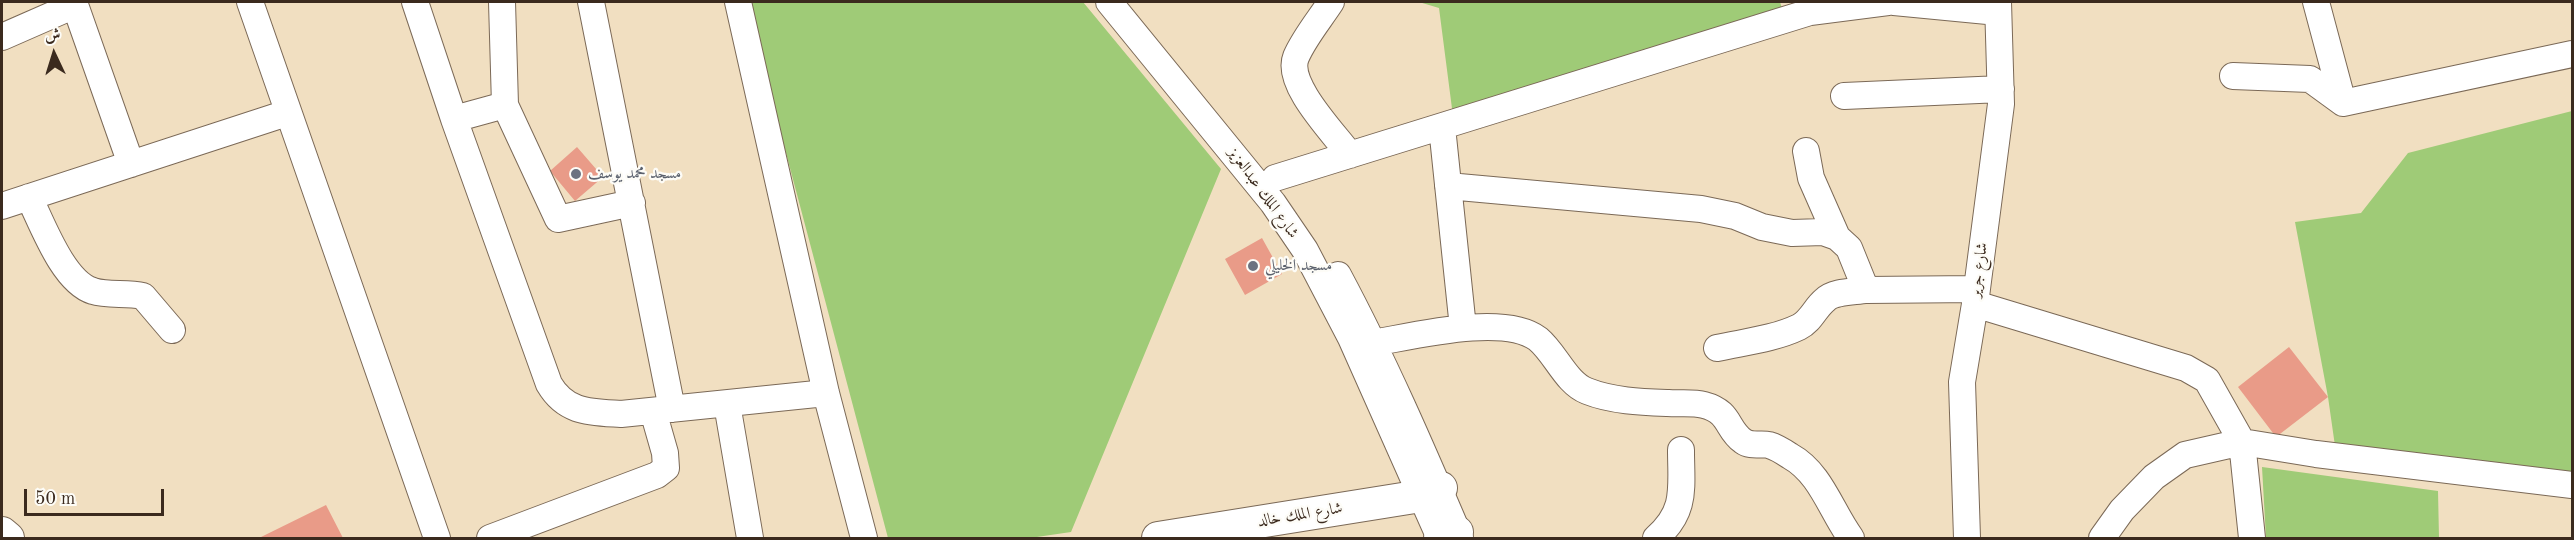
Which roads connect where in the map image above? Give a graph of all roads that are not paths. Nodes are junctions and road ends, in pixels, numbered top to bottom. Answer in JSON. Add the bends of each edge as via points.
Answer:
{"nodes":[{"id":1,"x":250,"y":2,"type":"edge"},
{"id":2,"x":415,"y":2,"type":"edge"},
{"id":3,"x":502,"y":2,"type":"edge"},
{"id":4,"x":591,"y":2,"type":"edge"},
{"id":5,"x":738,"y":2,"type":"edge"},
{"id":6,"x":1109,"y":2,"type":"edge"},
{"id":7,"x":1129,"y":2,"type":"edge"},
{"id":8,"x":1331,"y":2,"type":"edge"},
{"id":9,"x":1888,"y":2,"type":"edge"},
{"id":10,"x":1894,"y":2,"type":"edge"},
{"id":11,"x":2316,"y":2,"type":"edge"},
{"id":12,"x":75,"y":3,"type":"edge"},
{"id":13,"x":1998,"y":7,"type":"edge"},
{"id":14,"x":2,"y":37,"type":"edge"},
{"id":15,"x":2572,"y":54,"type":"edge"},
{"id":16,"x":2233,"y":76,"type":"dead end"},
{"id":17,"x":2001,"y":89,"type":"junction"},
{"id":18,"x":1844,"y":96,"type":"dead end"},
{"id":19,"x":2343,"y":103,"type":"junction"},
{"id":20,"x":505,"y":105,"type":"junction"},
{"id":21,"x":287,"y":113,"type":"junction"},
{"id":22,"x":454,"y":119,"type":"junction"},
{"id":23,"x":1442,"y":127,"type":"junction"},
{"id":24,"x":1806,"y":151,"type":"dead end"},
{"id":25,"x":1350,"y":155,"type":"junction"},
{"id":26,"x":131,"y":164,"type":"junction"},
{"id":27,"x":1275,"y":178,"type":"junction"},
{"id":28,"x":1448,"y":186,"type":"junction"},
{"id":29,"x":29,"y":197,"type":"junction"},
{"id":30,"x":632,"y":203,"type":"junction"},
{"id":31,"x":2,"y":206,"type":"edge"},
{"id":32,"x":1837,"y":237,"type":"junction"},
{"id":33,"x":1866,"y":290,"type":"junction"},
{"id":34,"x":1976,"y":296,"type":"junction"},
{"id":35,"x":1463,"y":328,"type":"junction"},
{"id":36,"x":172,"y":330,"type":"dead end"},
{"id":37,"x":1373,"y":343,"type":"junction"},
{"id":38,"x":1717,"y":348,"type":"dead end"},
{"id":39,"x":826,"y":393,"type":"junction"},
{"id":40,"x":728,"y":404,"type":"junction"},
{"id":41,"x":662,"y":410,"type":"junction"},
{"id":42,"x":2242,"y":442,"type":"junction"},
{"id":43,"x":1681,"y":450,"type":"dead end"},
{"id":44,"x":2572,"y":484,"type":"edge"},
{"id":45,"x":1430,"y":492,"type":"junction"},
{"id":46,"x":2,"y":533,"type":"edge"},
{"id":47,"x":1448,"y":537,"type":"edge"},
{"id":48,"x":8,"y":538,"type":"edge"},
{"id":49,"x":437,"y":538,"type":"edge"},
{"id":50,"x":490,"y":538,"type":"edge"},
{"id":51,"x":750,"y":538,"type":"edge"},
{"id":52,"x":864,"y":538,"type":"edge"},
{"id":53,"x":1158,"y":538,"type":"edge"},
{"id":54,"x":1656,"y":538,"type":"edge"},
{"id":55,"x":1851,"y":538,"type":"edge"},
{"id":56,"x":1967,"y":538,"type":"edge"},
{"id":57,"x":2102,"y":538,"type":"edge"},
{"id":58,"x":2252,"y":538,"type":"edge"}],
"edges":[{"from":1,"to":21,"type":"street"},
{"from":2,"to":22,"type":"street"},
{"from":3,"to":20,"type":"street"},
{"from":4,"to":30,"type":"street"},
{"from":5,"to":39,"type":"street"},
{"from":6,"to":45,"type":"street","name":"شارع الملك عبدالعزيز","via":[[1254,178],[1305,250]]},
{"from":7,"to":27,"type":"street","name":"شارع الملك عبدالعزيز"},
{"from":8,"to":25,"type":"street","via":[[1296,57],[1294,74],[1302,91]]},
{"from":9,"to":23,"type":"street","via":[[1810,12]]},
{"from":10,"to":13,"type":"street"},
{"from":11,"to":19,"type":"street"},
{"from":12,"to":14,"type":"street"},
{"from":12,"to":26,"type":"street"},
{"from":13,"to":17,"type":"street","name":"شارع جرير"},
{"from":15,"to":19,"type":"street"},
{"from":16,"to":19,"type":"street","via":[[2310,79]]},
{"from":17,"to":18,"type":"street"},
{"from":17,"to":34,"type":"street","name":"شارع جرير"},
{"from":20,"to":22,"type":"street"},
{"from":20,"to":30,"type":"street","via":[[558,219]]},
{"from":21,"to":26,"type":"street"},
{"from":21,"to":49,"type":"street"},
{"from":22,"to":41,"type":"street","via":[[557,397],[569,406],[590,412]]},
{"from":23,"to":25,"type":"street"},
{"from":23,"to":28,"type":"street"},
{"from":24,"to":32,"type":"street","via":[[1810,178]]},
{"from":25,"to":27,"type":"street"},
{"from":26,"to":29,"type":"street"},
{"from":27,"to":37,"type":"street","name":"شارع الملك عبدالعزيز","via":[[1321,243]]},
{"from":28,"to":32,"type":"street","via":[[1701,209],[1762,227],[1792,233],[1823,232]]},
{"from":28,"to":35,"type":"street"},
{"from":29,"to":31,"type":"street"},
{"from":29,"to":36,"type":"street","via":[[76,282],[93,291],[143,296]]},
{"from":30,"to":41,"type":"street"},
{"from":32,"to":33,"type":"street","via":[[1849,248]]},
{"from":33,"to":34,"type":"street"},
{"from":33,"to":38,"type":"street","via":[[1824,300],[1802,326],[1782,334]]},
{"from":34,"to":42,"type":"street","via":[[2186,368],[2207,380]]},
{"from":34,"to":56,"type":"street","name":"شارع جرير","via":[[1962,382]]},
{"from":35,"to":37,"type":"street"},
{"from":35,"to":55,"type":"street","via":[[1516,330],[1536,338],[1570,379],[1586,391],[1618,399],[1703,405],[1721,412],[1743,441],[1769,445],[1792,457],[1817,480]]},
{"from":37,"to":45,"type":"street","name":"شارع الملك عبدالعزيز"},
{"from":39,"to":40,"type":"street"},
{"from":39,"to":52,"type":"street"},
{"from":40,"to":41,"type":"street"},
{"from":40,"to":51,"type":"street"},
{"from":41,"to":50,"type":"street","via":[[666,468],[657,476]]},
{"from":42,"to":44,"type":"street"},
{"from":42,"to":57,"type":"street","via":[[2185,455],[2154,477]]},
{"from":42,"to":58,"type":"street"},
{"from":43,"to":54,"type":"street","via":[[1679,509],[1669,527]]},
{"from":45,"to":47,"type":"street","name":"شارع الملك عبدالعزيز"},
{"from":45,"to":53,"type":"main road","name":"شارع الملك خالد"},
{"from":46,"to":48,"type":"main road"}]}
